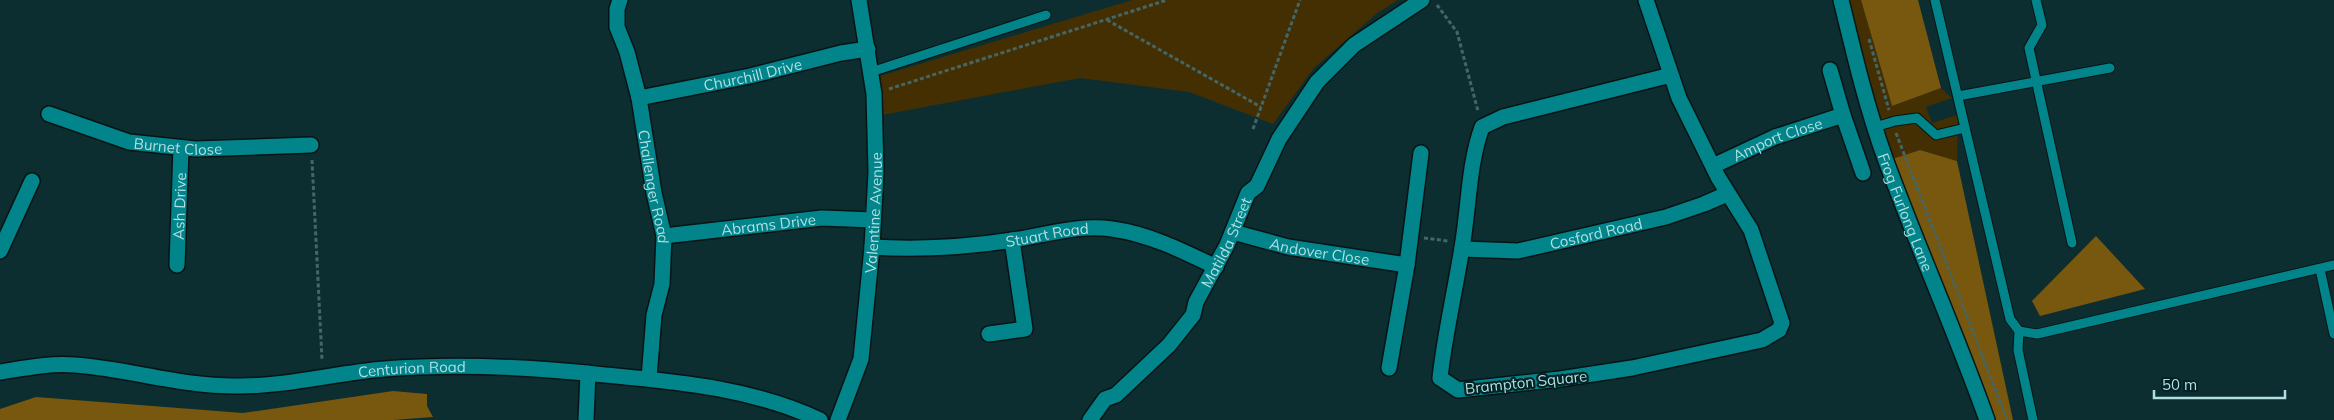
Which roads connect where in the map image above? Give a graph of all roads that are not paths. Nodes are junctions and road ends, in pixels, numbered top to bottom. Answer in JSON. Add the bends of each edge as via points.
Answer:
{"nodes":[{"id":1,"x":620,"y":0,"type":"edge"},
{"id":2,"x":859,"y":0,"type":"edge"},
{"id":3,"x":1422,"y":0,"type":"edge"},
{"id":4,"x":1646,"y":0,"type":"edge"},
{"id":5,"x":1841,"y":0,"type":"edge"},
{"id":6,"x":1936,"y":0,"type":"edge"},
{"id":7,"x":2036,"y":0,"type":"edge"},
{"id":8,"x":1046,"y":14,"type":"dead end"},
{"id":9,"x":868,"y":49,"type":"junction"},
{"id":10,"x":2110,"y":68,"type":"dead end"},
{"id":11,"x":1830,"y":70,"type":"dead end"},
{"id":12,"x":871,"y":72,"type":"junction"},
{"id":13,"x":1671,"y":75,"type":"junction"},
{"id":14,"x":2036,"y":81,"type":"junction"},
{"id":15,"x":1958,"y":96,"type":"junction"},
{"id":16,"x":639,"y":98,"type":"junction"},
{"id":17,"x":49,"y":114,"type":"dead end"},
{"id":18,"x":1843,"y":115,"type":"junction"},
{"id":19,"x":1875,"y":128,"type":"junction"},
{"id":20,"x":1965,"y":128,"type":"junction"},
{"id":21,"x":311,"y":145,"type":"road end"},
{"id":22,"x":182,"y":148,"type":"junction"},
{"id":23,"x":1421,"y":153,"type":"dead end"},
{"id":24,"x":1712,"y":166,"type":"junction"},
{"id":25,"x":1863,"y":173,"type":"dead end"},
{"id":26,"x":32,"y":181,"type":"dead end"},
{"id":27,"x":1727,"y":194,"type":"junction"},
{"id":28,"x":873,"y":220,"type":"junction"},
{"id":29,"x":1233,"y":232,"type":"junction"},
{"id":30,"x":664,"y":236,"type":"junction"},
{"id":31,"x":1012,"y":240,"type":"junction"},
{"id":32,"x":2072,"y":243,"type":"dead end"},
{"id":33,"x":1462,"y":245,"type":"junction"},
{"id":34,"x":872,"y":248,"type":"junction"},
{"id":35,"x":0,"y":251,"type":"edge"},
{"id":36,"x":177,"y":265,"type":"dead end"},
{"id":37,"x":1407,"y":265,"type":"junction"},
{"id":38,"x":2334,"y":265,"type":"edge"},
{"id":39,"x":1216,"y":267,"type":"junction"},
{"id":40,"x":2320,"y":269,"type":"junction"},
{"id":41,"x":2019,"y":331,"type":"junction"},
{"id":42,"x":990,"y":334,"type":"dead end"},
{"id":43,"x":2334,"y":334,"type":"edge"},
{"id":44,"x":1389,"y":368,"type":"dead end"},
{"id":45,"x":0,"y":372,"type":"edge"},
{"id":46,"x":588,"y":373,"type":"junction"},
{"id":47,"x":648,"y":378,"type":"junction"},
{"id":48,"x":586,"y":420,"type":"edge"},
{"id":49,"x":820,"y":420,"type":"edge"},
{"id":50,"x":838,"y":420,"type":"edge"},
{"id":51,"x":1090,"y":420,"type":"edge"},
{"id":52,"x":1987,"y":420,"type":"edge"},
{"id":53,"x":2033,"y":420,"type":"edge"}],
"edges":[{"from":1,"to":16,"type":"street","name":"Challenger Road","via":[[616,9],[616,27],[627,52]]},
{"from":2,"to":9,"type":"street","name":"Valentine Avenue"},
{"from":3,"to":29,"type":"street","name":"Matilda Street","via":[[1354,45],[1317,82],[1278,139],[1257,186],[1248,193]]},
{"from":4,"to":13,"type":"street","name":"Brampton Square"},
{"from":5,"to":19,"type":"street","name":"Frog Furlong Lane"},
{"from":6,"to":15,"type":"lane"},
{"from":7,"to":14,"type":"lane","via":[[2042,25],[2029,48]]},
{"from":8,"to":12,"type":"lane"},
{"from":9,"to":12,"type":"street","name":"Valentine Avenue"},
{"from":9,"to":16,"type":"street","name":"Churchill Drive"},
{"from":10,"to":14,"type":"lane"},
{"from":11,"to":18,"type":"street","name":"Amport Close"},
{"from":12,"to":28,"type":"street","name":"Valentine Avenue","via":[[876,172]]},
{"from":13,"to":24,"type":"street","name":"Brampton Square"},
{"from":13,"to":33,"type":"street","name":"Brampton Square","via":[[1503,117],[1482,127],[1475,146]]},
{"from":14,"to":15,"type":"lane"},
{"from":14,"to":32,"type":"lane"},
{"from":15,"to":20,"type":"lane"},
{"from":16,"to":30,"type":"street","name":"Challenger Road"},
{"from":17,"to":22,"type":"street","name":"Burnet Close","via":[[129,142]]},
{"from":18,"to":24,"type":"street","name":"Amport Close","via":[[1775,137]]},
{"from":18,"to":25,"type":"street","name":"Amport Close"},
{"from":19,"to":20,"type":"lane","via":[[1917,118],[1936,135]]},
{"from":19,"to":52,"type":"street","name":"Frog Furlong Lane"},
{"from":20,"to":41,"type":"lane","via":[[2010,319]]},
{"from":21,"to":22,"type":"street","name":"Burnet Close"},
{"from":22,"to":36,"type":"street","name":"Ash Drive"},
{"from":23,"to":37,"type":"street"},
{"from":24,"to":27,"type":"street","name":"Brampton Square"},
{"from":26,"to":35,"type":"street"},
{"from":27,"to":33,"type":"street","name":"Cosford Road","via":[[1666,217],[1518,251]]},
{"from":27,"to":33,"type":"street","name":"Brampton Square","via":[[1751,230],[1782,323],[1779,330],[1762,340],[1632,368],[1550,381],[1458,390],[1440,378]]},
{"from":28,"to":30,"type":"street","name":"Abrams Drive","via":[[822,218]]},
{"from":28,"to":34,"type":"street","name":"Valentine Avenue"},
{"from":29,"to":37,"type":"street","name":"Andover Close","via":[[1288,247]]},
{"from":29,"to":39,"type":"street","name":"Matilda Street"},
{"from":30,"to":47,"type":"street","name":"Challenger Road","via":[[662,284],[654,315]]},
{"from":31,"to":34,"type":"street","name":"Stuart Road","via":[[914,250]]},
{"from":31,"to":39,"type":"street","name":"Stuart Road","via":[[1085,228],[1112,229],[1173,247]]},
{"from":31,"to":42,"type":"street","via":[[1026,329]]},
{"from":34,"to":50,"type":"street","name":"Valentine Avenue","via":[[861,359]]},
{"from":37,"to":44,"type":"street"},
{"from":38,"to":40,"type":"lane"},
{"from":39,"to":51,"type":"street","name":"Matilda Street","via":[[1196,302],[1194,315],[1180,333],[1116,395],[1105,399]]},
{"from":40,"to":41,"type":"lane","via":[[2036,334]]},
{"from":40,"to":43,"type":"lane"},
{"from":41,"to":53,"type":"lane","via":[[2018,350]]},
{"from":45,"to":46,"type":"street","name":"Centurion Road","via":[[52,364],[72,365],[180,383],[231,386],[304,381],[408,367],[525,367]]},
{"from":46,"to":47,"type":"street","name":"Centurion Road"},
{"from":46,"to":48,"type":"street"},
{"from":47,"to":49,"type":"street","name":"Centurion Road","via":[[760,398]]}]}
